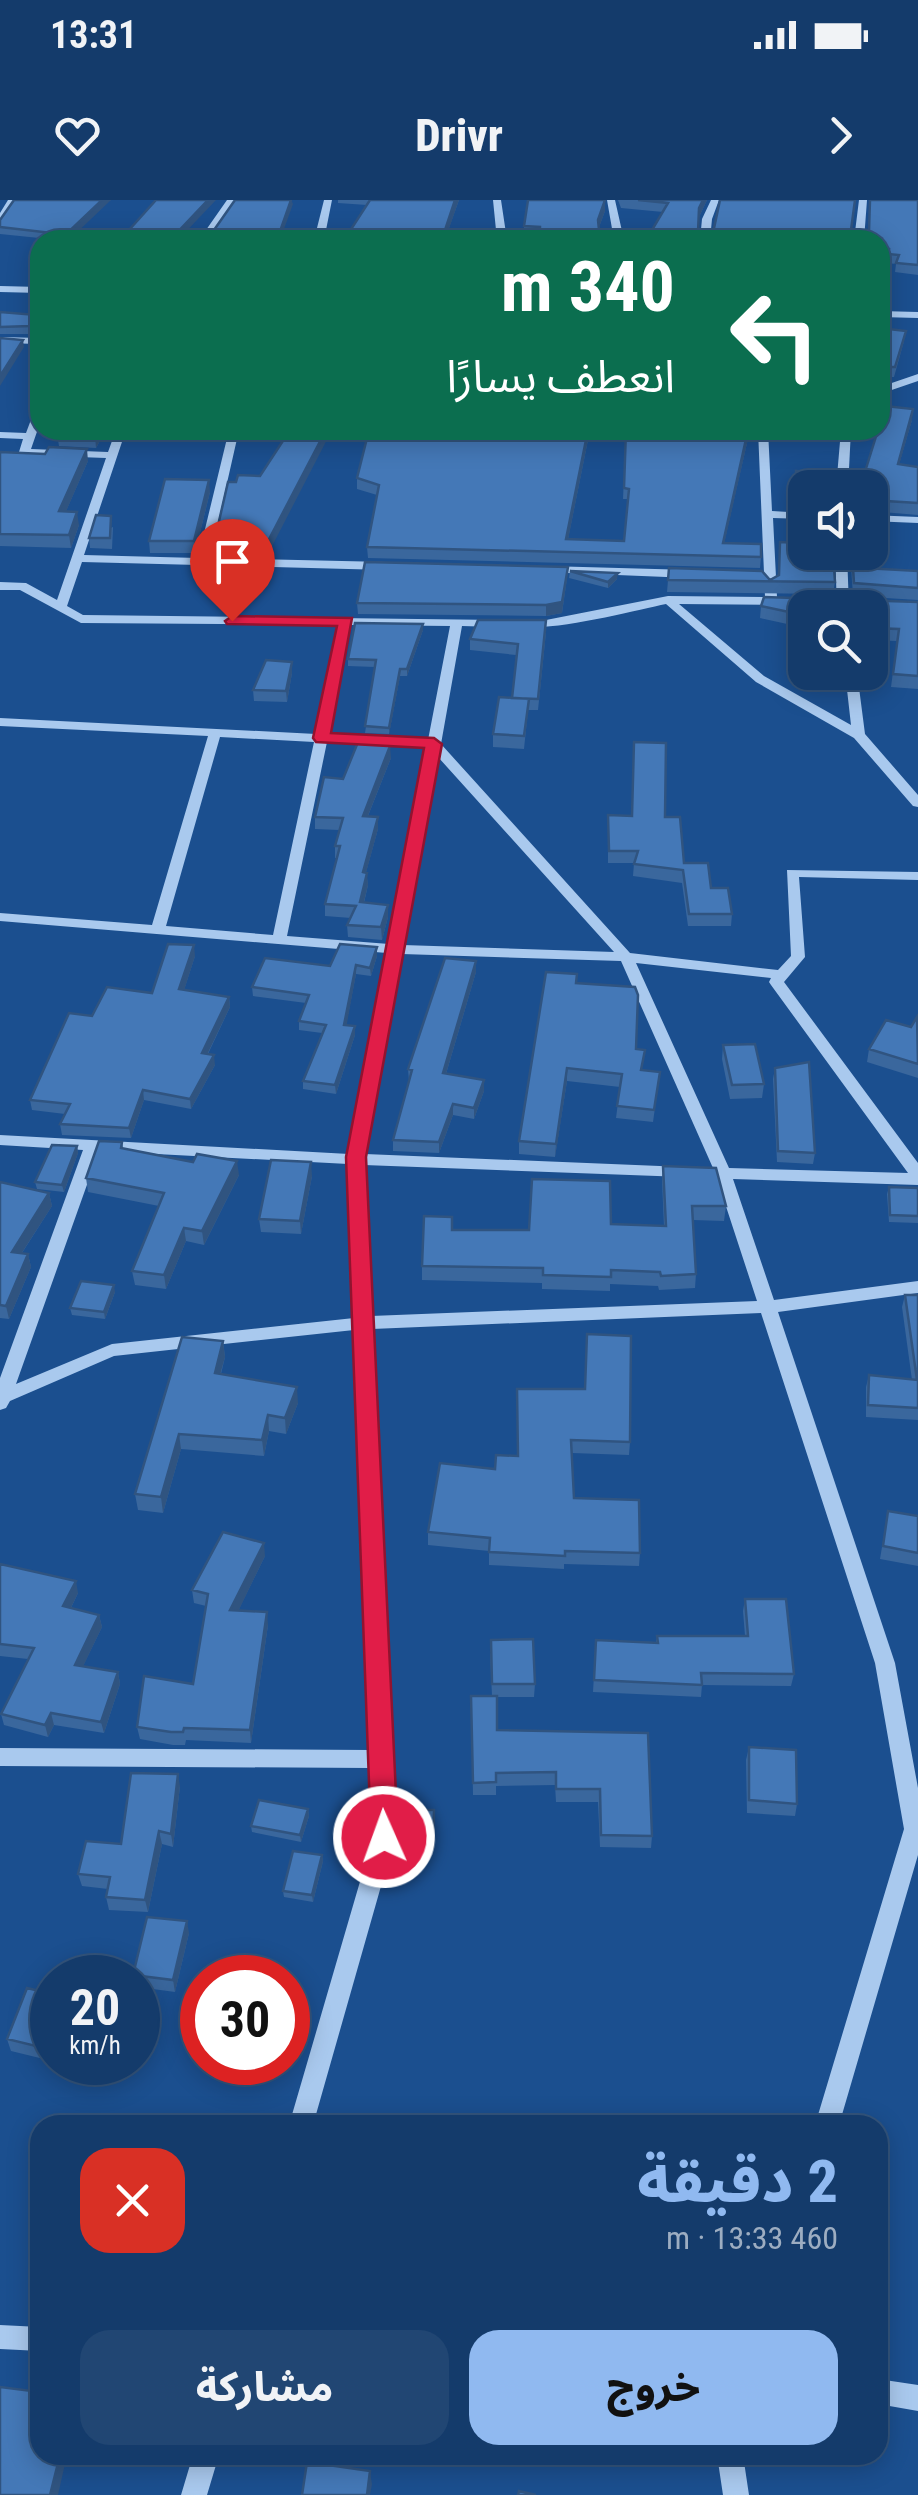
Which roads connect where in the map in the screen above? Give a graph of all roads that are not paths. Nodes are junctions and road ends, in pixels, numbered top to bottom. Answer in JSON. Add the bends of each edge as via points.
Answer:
{"nodes":[{"id":1,"x":12,"y":200,"type":"edge"},
{"id":2,"x":232,"y":200,"type":"edge"},
{"id":3,"x":328,"y":200,"type":"edge"},
{"id":4,"x":496,"y":200,"type":"edge"},
{"id":5,"x":612,"y":200,"type":"edge"},
{"id":6,"x":716,"y":200,"type":"edge"},
{"id":7,"x":863,"y":200,"type":"edge"},
{"id":8,"x":0,"y":220,"type":"edge"},
{"id":9,"x":211,"y":230,"type":"edge"},
{"id":10,"x":322,"y":230,"type":"edge"},
{"id":11,"x":500,"y":230,"type":"edge"},
{"id":12,"x":617,"y":230,"type":"edge"},
{"id":13,"x":706,"y":230,"type":"edge"},
{"id":14,"x":861,"y":230,"type":"edge"},
{"id":15,"x":0,"y":290,"type":"edge"},
{"id":16,"x":30,"y":290,"type":"edge"},
{"id":17,"x":890,"y":314,"type":"edge"},
{"id":18,"x":918,"y":315,"type":"edge"},
{"id":19,"x":0,"y":340,"type":"edge"},
{"id":20,"x":30,"y":341,"type":"edge"},
{"id":21,"x":918,"y":377,"type":"edge"},
{"id":22,"x":890,"y":388,"type":"edge"},
{"id":23,"x":0,"y":435,"type":"edge"},
{"id":24,"x":30,"y":436,"type":"joint"},
{"id":25,"x":117,"y":440,"type":"edge"},
{"id":26,"x":232,"y":440,"type":"edge"},
{"id":27,"x":763,"y":440,"type":"edge"},
{"id":28,"x":845,"y":440,"type":"edge"},
{"id":29,"x":112,"y":455,"type":"junction"},
{"id":30,"x":843,"y":470,"type":"edge"},
{"id":31,"x":767,"y":514,"type":"junction"},
{"id":32,"x":788,"y":515,"type":"edge"},
{"id":33,"x":888,"y":519,"type":"edge"},
{"id":34,"x":918,"y":520,"type":"edge"},
{"id":35,"x":77,"y":558,"type":"junction"},
{"id":36,"x":203,"y":562,"type":"junction"},
{"id":37,"x":398,"y":567,"type":"edge"},
{"id":38,"x":535,"y":570,"type":"edge"},
{"id":39,"x":711,"y":575,"type":"edge"},
{"id":40,"x":750,"y":576,"type":"edge"},
{"id":41,"x":770,"y":576,"type":"junction"},
{"id":42,"x":0,"y":586,"type":"edge"},
{"id":43,"x":668,"y":600,"type":"junction"},
{"id":44,"x":771,"y":601,"type":"junction"},
{"id":45,"x":788,"y":601,"type":"edge"},
{"id":46,"x":60,"y":608,"type":"junction"},
{"id":47,"x":346,"y":622,"type":"junction"},
{"id":48,"x":457,"y":623,"type":"junction"},
{"id":49,"x":853,"y":690,"type":"edge"},
{"id":50,"x":0,"y":722,"type":"edge"},
{"id":51,"x":215,"y":733,"type":"junction"},
{"id":52,"x":859,"y":736,"type":"junction"},
{"id":53,"x":322,"y":738,"type":"junction"},
{"id":54,"x":434,"y":744,"type":"junction"},
{"id":55,"x":918,"y":803,"type":"edge"},
{"id":56,"x":918,"y":876,"type":"edge"},
{"id":57,"x":0,"y":917,"type":"edge"},
{"id":58,"x":158,"y":930,"type":"junction"},
{"id":59,"x":279,"y":940,"type":"junction"},
{"id":60,"x":395,"y":949,"type":"junction"},
{"id":61,"x":626,"y":958,"type":"junction"},
{"id":62,"x":782,"y":975,"type":"junction"},
{"id":63,"x":0,"y":1140,"type":"edge"},
{"id":64,"x":94,"y":1145,"type":"junction"},
{"id":65,"x":356,"y":1157,"type":"junction"},
{"id":66,"x":723,"y":1173,"type":"junction"},
{"id":67,"x":918,"y":1178,"type":"edge"},
{"id":68,"x":918,"y":1286,"type":"edge"},
{"id":69,"x":767,"y":1307,"type":"junction"},
{"id":70,"x":363,"y":1323,"type":"junction"},
{"id":71,"x":1,"y":1400,"type":"edge"},
{"id":72,"x":0,"y":1757,"type":"edge"},
{"id":73,"x":910,"y":1757,"type":"edge"},
{"id":74,"x":382,"y":1759,"type":"junction"},
{"id":75,"x":304,"y":2115,"type":"edge"},
{"id":76,"x":830,"y":2115,"type":"edge"},
{"id":77,"x":0,"y":2337,"type":"edge"},
{"id":78,"x":30,"y":2338,"type":"edge"},
{"id":79,"x":888,"y":2394,"type":"edge"},
{"id":80,"x":918,"y":2398,"type":"edge"},
{"id":81,"x":203,"y":2465,"type":"edge"},
{"id":82,"x":732,"y":2465,"type":"edge"},
{"id":83,"x":194,"y":2495,"type":"edge"},
{"id":84,"x":736,"y":2495,"type":"edge"}],
"edges":[{"from":1,"to":8,"type":"street"},
{"from":2,"to":9,"type":"street"},
{"from":3,"to":10,"type":"street"},
{"from":4,"to":11,"type":"street"},
{"from":5,"to":12,"type":"street"},
{"from":6,"to":13,"type":"street"},
{"from":7,"to":14,"type":"street"},
{"from":15,"to":16,"type":"street"},
{"from":17,"to":18,"type":"street"},
{"from":19,"to":20,"type":"street"},
{"from":21,"to":22,"type":"street"},
{"from":23,"to":24,"type":"street"},
{"from":24,"to":29,"type":"street","via":[[24,452]]},
{"from":25,"to":29,"type":"street"},
{"from":26,"to":36,"type":"street"},
{"from":27,"to":31,"type":"street"},
{"from":28,"to":30,"type":"street"},
{"from":29,"to":35,"type":"street"},
{"from":31,"to":32,"type":"street"},
{"from":31,"to":41,"type":"street"},
{"from":33,"to":34,"type":"street"},
{"from":35,"to":36,"type":"street"},
{"from":35,"to":46,"type":"street"},
{"from":36,"to":37,"type":"street"},
{"from":38,"to":39,"type":"street"},
{"from":40,"to":41,"type":"street"},
{"from":41,"to":44,"type":"street"},
{"from":42,"to":46,"type":"street","via":[[22,586]]},
{"from":43,"to":44,"type":"street"},
{"from":43,"to":48,"type":"street","via":[[546,624]]},
{"from":43,"to":52,"type":"street","via":[[760,680]]},
{"from":44,"to":45,"type":"street"},
{"from":46,"to":47,"type":"street","via":[[81,619]]},
{"from":47,"to":48,"type":"street"},
{"from":47,"to":53,"type":"street"},
{"from":48,"to":54,"type":"street"},
{"from":49,"to":52,"type":"street"},
{"from":50,"to":51,"type":"street"},
{"from":51,"to":53,"type":"street"},
{"from":51,"to":58,"type":"street"},
{"from":52,"to":55,"type":"street"},
{"from":53,"to":54,"type":"street"},
{"from":53,"to":59,"type":"street"},
{"from":54,"to":60,"type":"street"},
{"from":54,"to":61,"type":"street"},
{"from":56,"to":62,"type":"street","via":[[792,873],[798,957]]},
{"from":57,"to":58,"type":"street"},
{"from":58,"to":59,"type":"street"},
{"from":59,"to":60,"type":"street"},
{"from":60,"to":61,"type":"street"},
{"from":60,"to":65,"type":"street"},
{"from":61,"to":62,"type":"street"},
{"from":61,"to":66,"type":"street"},
{"from":62,"to":67,"type":"street","via":[[776,982]]},
{"from":63,"to":64,"type":"street"},
{"from":64,"to":65,"type":"street"},
{"from":64,"to":71,"type":"street"},
{"from":65,"to":66,"type":"street"},
{"from":65,"to":70,"type":"street"},
{"from":66,"to":67,"type":"street"},
{"from":66,"to":69,"type":"street"},
{"from":68,"to":69,"type":"street"},
{"from":69,"to":70,"type":"street"},
{"from":69,"to":73,"type":"street"},
{"from":70,"to":71,"type":"street","via":[[112,1350]]},
{"from":70,"to":74,"type":"street"},
{"from":72,"to":74,"type":"street"},
{"from":73,"to":76,"type":"street","via":[[915,1828]]},
{"from":74,"to":75,"type":"street","via":[[384,1837]]},
{"from":77,"to":78,"type":"street"},
{"from":79,"to":80,"type":"street"},
{"from":81,"to":83,"type":"street"},
{"from":82,"to":84,"type":"street"}]}
